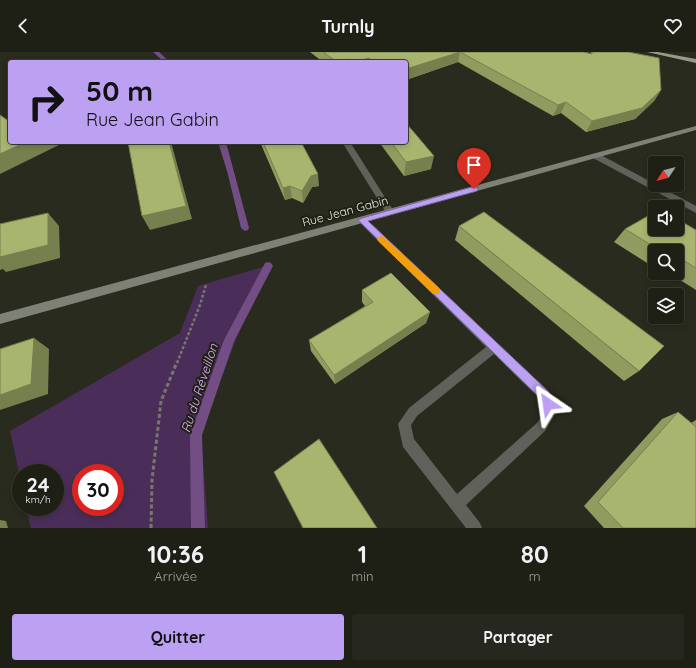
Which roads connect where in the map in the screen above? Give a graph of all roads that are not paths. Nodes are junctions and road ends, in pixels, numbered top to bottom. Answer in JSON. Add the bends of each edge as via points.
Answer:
{"nodes":[{"id":1,"x":650,"y":52,"type":"edge"},
{"id":2,"x":696,"y":61,"type":"edge"},
{"id":3,"x":696,"y":128,"type":"edge"},
{"id":4,"x":347,"y":144,"type":"edge"},
{"id":5,"x":596,"y":156,"type":"junction"},
{"id":6,"x":696,"y":210,"type":"edge"},
{"id":7,"x":390,"y":212,"type":"junction"},
{"id":8,"x":362,"y":220,"type":"junction"},
{"id":9,"x":0,"y":319,"type":"edge"},
{"id":10,"x":494,"y":347,"type":"junction"},
{"id":11,"x":456,"y":504,"type":"junction"},
{"id":12,"x":475,"y":528,"type":"edge"}],
"edges":[{"from":1,"to":2,"type":"main road"},
{"from":3,"to":5,"type":"street","name":"Rue Jean Gabin"},
{"from":4,"to":7,"type":"street"},
{"from":5,"to":6,"type":"street"},
{"from":5,"to":7,"type":"street","name":"Rue Jean Gabin"},
{"from":7,"to":8,"type":"street","name":"Rue Jean Gabin"},
{"from":8,"to":9,"type":"street","name":"Rue Jean Gabin"},
{"from":8,"to":10,"type":"street"},
{"from":10,"to":11,"type":"street","via":[[413,412],[404,424],[408,442]]},
{"from":10,"to":11,"type":"street","via":[[545,396],[550,413],[541,426]]},
{"from":11,"to":12,"type":"street"}]}
